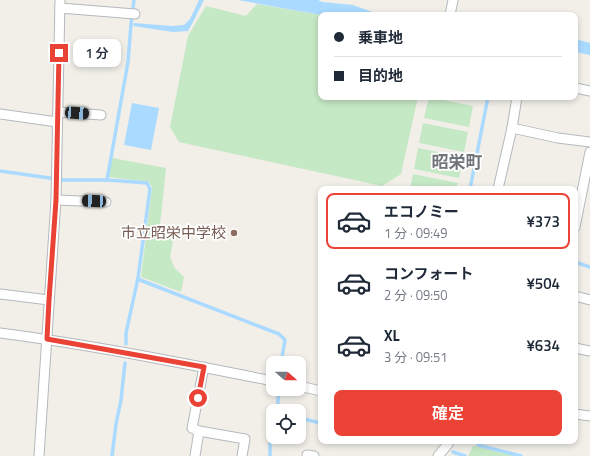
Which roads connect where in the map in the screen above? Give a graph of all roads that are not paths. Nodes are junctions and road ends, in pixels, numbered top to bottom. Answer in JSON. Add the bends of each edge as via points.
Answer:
{"nodes":[{"id":1,"x":453,"y":0,"type":"edge"},
{"id":2,"x":60,"y":4,"type":"edge"},
{"id":3,"x":451,"y":12,"type":"edge"},
{"id":4,"x":132,"y":14,"type":"dead end"},
{"id":5,"x":578,"y":88,"type":"edge"},
{"id":6,"x":590,"y":91,"type":"edge"},
{"id":7,"x":517,"y":100,"type":"edge"},
{"id":8,"x":58,"y":112,"type":"junction"},
{"id":9,"x":0,"y":114,"type":"edge"},
{"id":10,"x":101,"y":115,"type":"dead end"},
{"id":11,"x":57,"y":122,"type":"junction"},
{"id":12,"x":512,"y":128,"type":"junction"},
{"id":13,"x":590,"y":142,"type":"edge"},
{"id":14,"x":590,"y":152,"type":"edge"},
{"id":15,"x":499,"y":186,"type":"edge"},
{"id":16,"x":56,"y":200,"type":"junction"},
{"id":17,"x":106,"y":202,"type":"dead end"},
{"id":18,"x":578,"y":212,"type":"edge"},
{"id":19,"x":0,"y":294,"type":"edge"},
{"id":20,"x":578,"y":297,"type":"edge"},
{"id":21,"x":49,"y":300,"type":"junction"},
{"id":22,"x":590,"y":300,"type":"edge"},
{"id":23,"x":0,"y":333,"type":"edge"},
{"id":24,"x":47,"y":339,"type":"junction"},
{"id":25,"x":578,"y":349,"type":"edge"},
{"id":26,"x":590,"y":351,"type":"edge"},
{"id":27,"x":204,"y":367,"type":"junction"},
{"id":28,"x":266,"y":380,"type":"edge"},
{"id":29,"x":306,"y":388,"type":"edge"},
{"id":30,"x":318,"y":390,"type":"edge"},
{"id":31,"x":578,"y":414,"type":"edge"},
{"id":32,"x":590,"y":416,"type":"edge"},
{"id":33,"x":199,"y":432,"type":"junction"},
{"id":34,"x":448,"y":444,"type":"edge"},
{"id":35,"x":39,"y":456,"type":"edge"},
{"id":36,"x":195,"y":456,"type":"edge"},
{"id":37,"x":242,"y":456,"type":"edge"},
{"id":38,"x":306,"y":456,"type":"edge"},
{"id":39,"x":314,"y":456,"type":"edge"},
{"id":40,"x":438,"y":456,"type":"edge"}],
"edges":[{"from":1,"to":3,"type":"street"},
{"from":2,"to":4,"type":"street"},
{"from":2,"to":8,"type":"street"},
{"from":5,"to":6,"type":"street"},
{"from":7,"to":12,"type":"street"},
{"from":8,"to":10,"type":"street"},
{"from":8,"to":11,"type":"street"},
{"from":9,"to":11,"type":"street"},
{"from":11,"to":16,"type":"street"},
{"from":12,"to":13,"type":"street"},
{"from":12,"to":15,"type":"street"},
{"from":14,"to":18,"type":"street"},
{"from":16,"to":17,"type":"street"},
{"from":16,"to":21,"type":"street"},
{"from":19,"to":21,"type":"street"},
{"from":20,"to":22,"type":"street"},
{"from":21,"to":24,"type":"street"},
{"from":23,"to":24,"type":"street"},
{"from":24,"to":27,"type":"street"},
{"from":24,"to":35,"type":"street"},
{"from":25,"to":26,"type":"street"},
{"from":27,"to":28,"type":"street"},
{"from":27,"to":33,"type":"street","via":[[192,428]]},
{"from":29,"to":30,"type":"street"},
{"from":31,"to":32,"type":"street"},
{"from":33,"to":36,"type":"street"},
{"from":33,"to":37,"type":"street","via":[[245,439]]},
{"from":34,"to":40,"type":"street"},
{"from":38,"to":39,"type":"street"}]}
